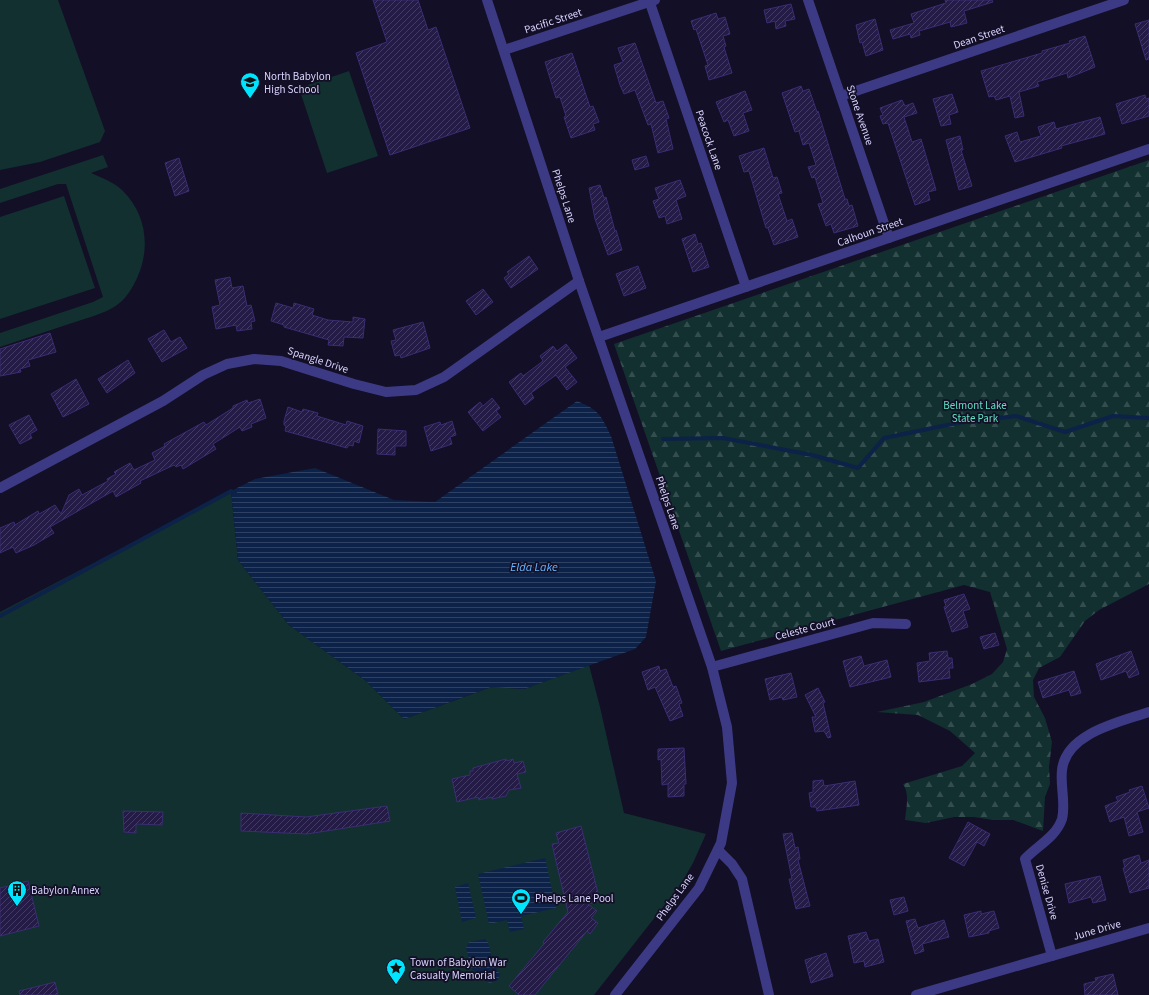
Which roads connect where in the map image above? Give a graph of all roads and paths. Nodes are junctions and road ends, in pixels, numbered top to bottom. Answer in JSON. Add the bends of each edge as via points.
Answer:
{"nodes":[{"id":1,"x":487,"y":0,"type":"edge"},
{"id":2,"x":808,"y":0,"type":"edge"},
{"id":3,"x":1124,"y":0,"type":"edge"},
{"id":4,"x":651,"y":1,"type":"edge"},
{"id":5,"x":504,"y":50,"type":"junction"},
{"id":6,"x":841,"y":96,"type":"junction"},
{"id":7,"x":1149,"y":149,"type":"edge"},
{"id":8,"x":889,"y":238,"type":"junction"},
{"id":9,"x":579,"y":281,"type":"junction"},
{"id":10,"x":746,"y":287,"type":"junction"},
{"id":11,"x":600,"y":337,"type":"junction"},
{"id":12,"x":0,"y":488,"type":"edge"},
{"id":13,"x":906,"y":624,"type":"dead end"},
{"id":14,"x":712,"y":667,"type":"junction"},
{"id":15,"x":1149,"y":712,"type":"edge"},
{"id":16,"x":718,"y":850,"type":"junction"},
{"id":17,"x":1149,"y":930,"type":"edge"},
{"id":18,"x":1052,"y":956,"type":"junction"},
{"id":19,"x":615,"y":995,"type":"edge"},
{"id":20,"x":770,"y":995,"type":"edge"},
{"id":21,"x":916,"y":995,"type":"edge"}],
"edges":[{"from":1,"to":5,"type":"street","name":"Phelps Lane"},
{"from":2,"to":6,"type":"street","name":"Stone Avenue"},
{"from":3,"to":6,"type":"street","name":"Dean Street"},
{"from":4,"to":5,"type":"street","name":"Pacific Street"},
{"from":4,"to":10,"type":"street","name":"Peacock Lane"},
{"from":5,"to":9,"type":"street","name":"Phelps Lane"},
{"from":6,"to":8,"type":"street","name":"Stone Avenue"},
{"from":7,"to":8,"type":"street","name":"Calhoun Street"},
{"from":8,"to":10,"type":"street","name":"Calhoun Street"},
{"from":9,"to":11,"type":"street","name":"Phelps Lane"},
{"from":9,"to":12,"type":"street","name":"Spangle Drive","via":[[444,377],[416,390],[386,392],[281,361],[254,359],[227,364]]},
{"from":10,"to":11,"type":"street","name":"Calhoun Street"},
{"from":11,"to":14,"type":"street","name":"Phelps Lane"},
{"from":13,"to":14,"type":"street","name":"Celeste Court","via":[[873,623]]},
{"from":14,"to":16,"type":"street","name":"Phelps Lane","via":[[727,727],[732,783]]},
{"from":15,"to":18,"type":"street","name":"Denise Drive","via":[[1104,727],[1086,736],[1069,750],[1062,769],[1062,819],[1052,836],[1025,859]]},
{"from":16,"to":19,"type":"street","name":"Phelps Lane","via":[[699,888]]},
{"from":16,"to":20,"type":"street","via":[[742,879]]},
{"from":17,"to":18,"type":"street","name":"June Drive"},
{"from":18,"to":21,"type":"street"}]}
